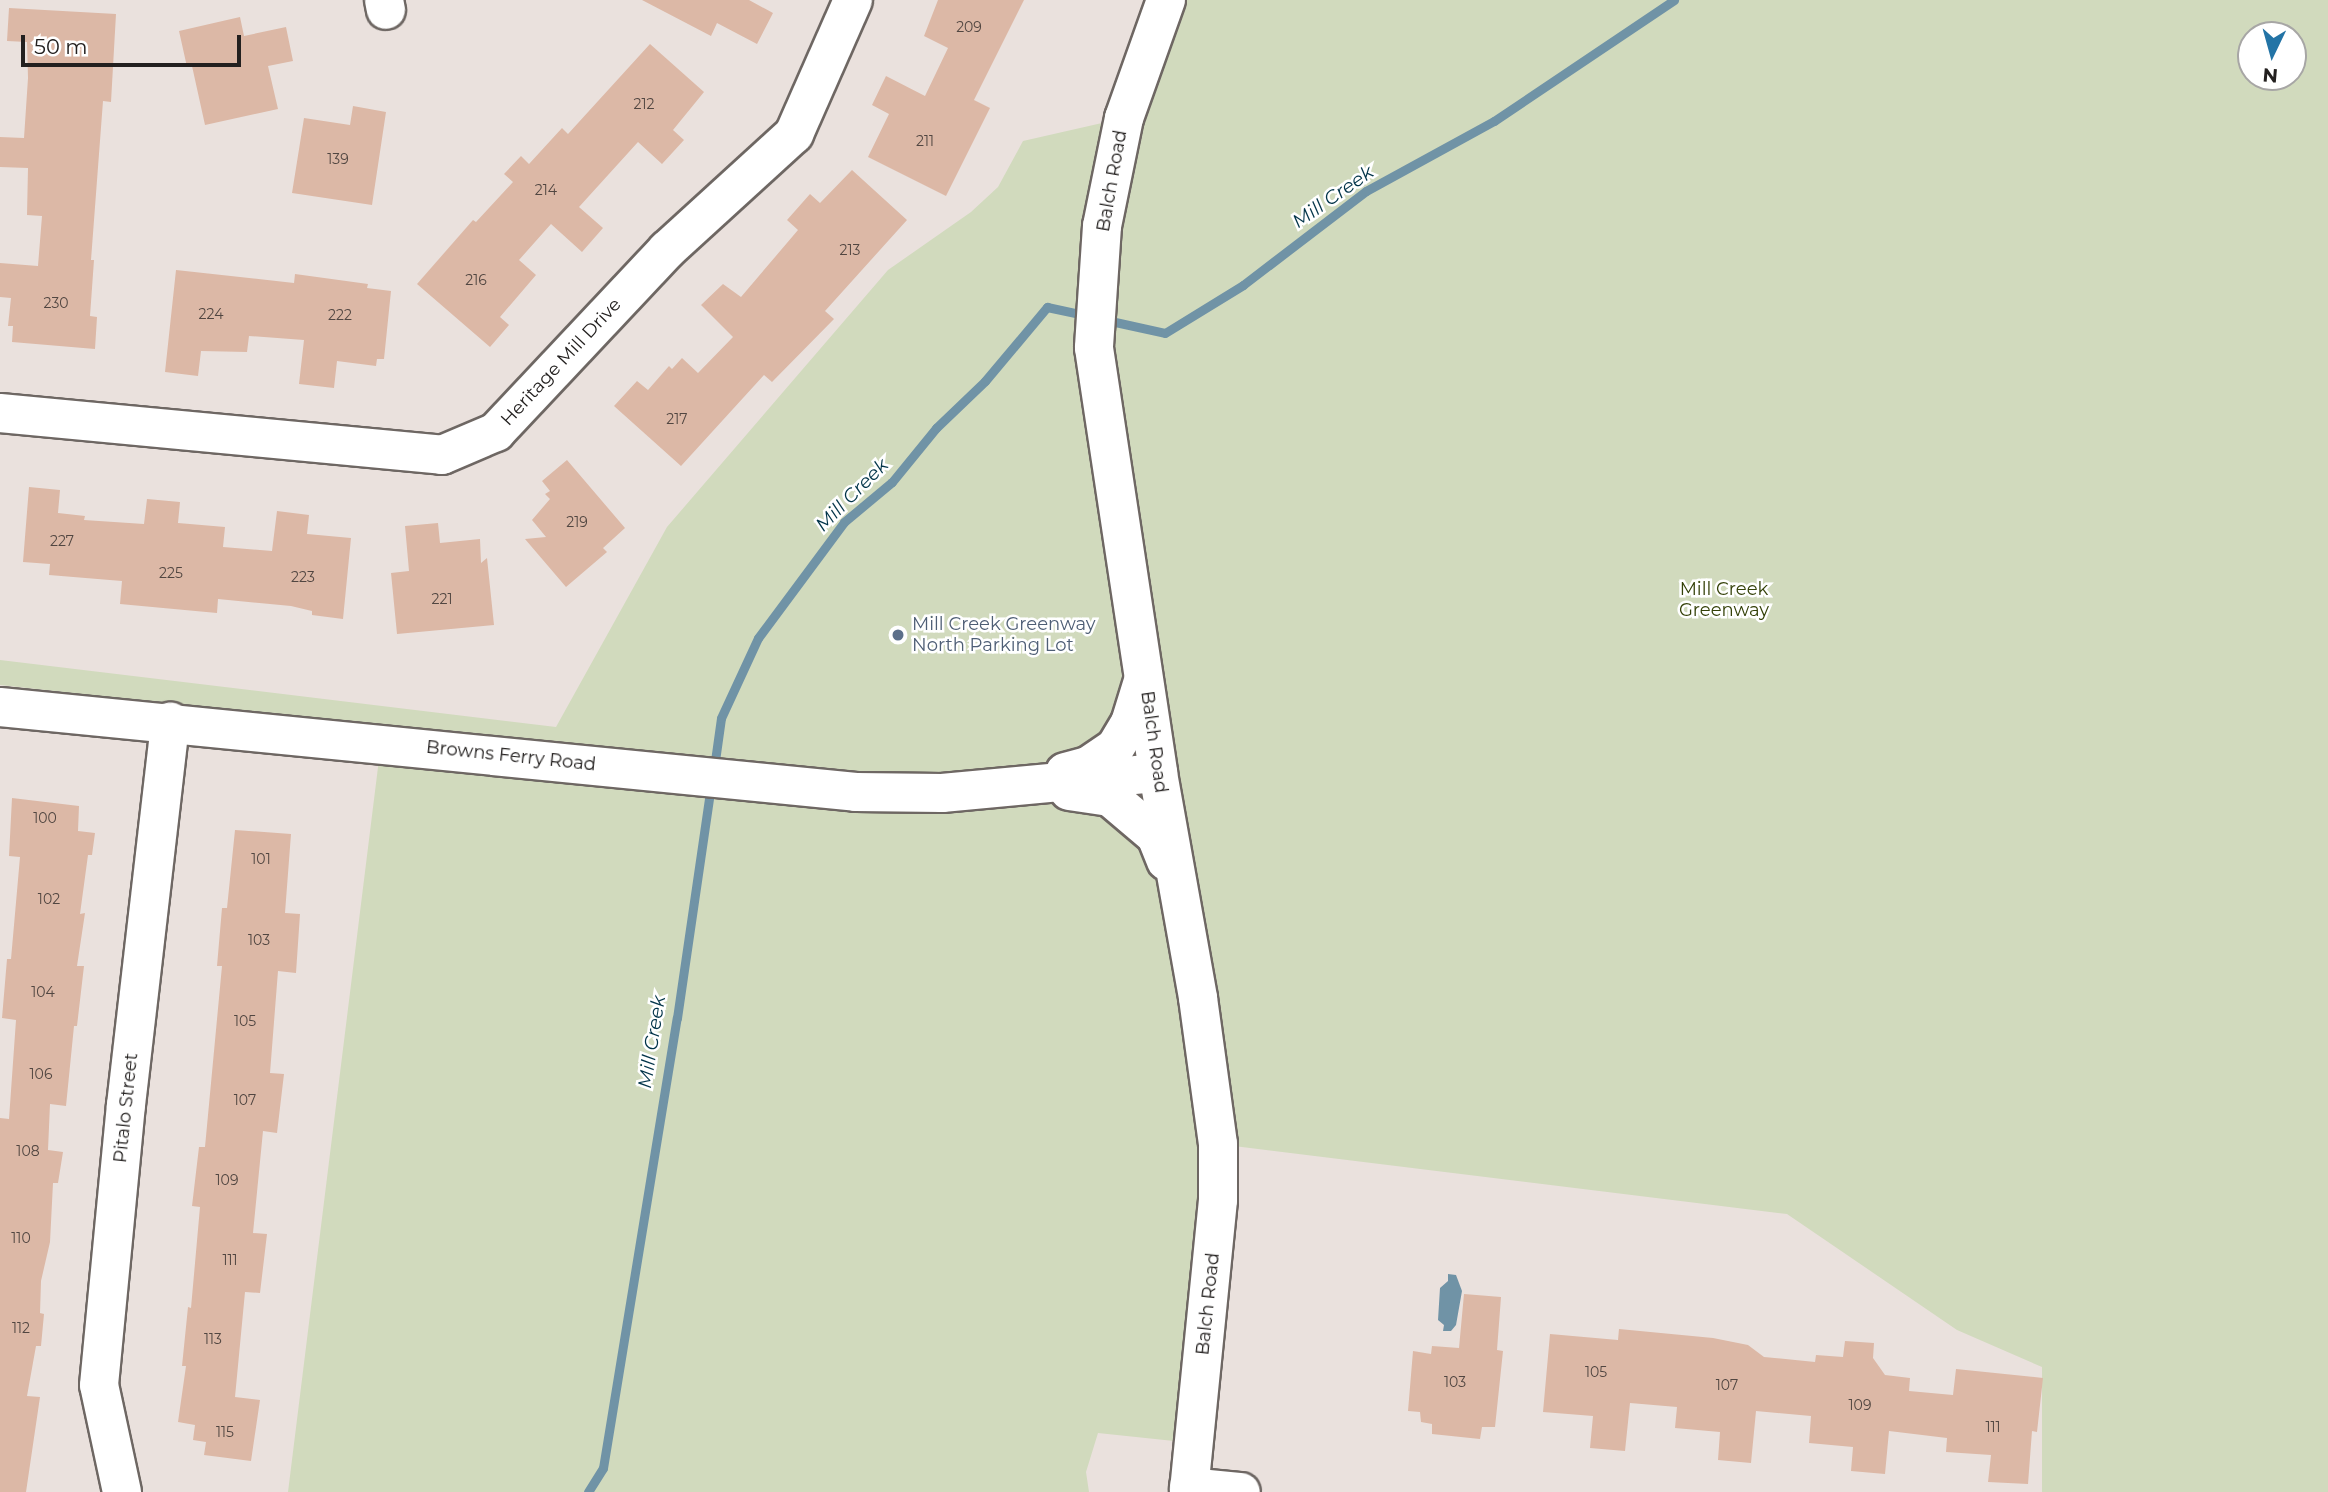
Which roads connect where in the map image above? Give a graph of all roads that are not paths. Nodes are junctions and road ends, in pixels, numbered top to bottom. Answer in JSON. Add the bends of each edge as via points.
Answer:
{"nodes":[{"id":1,"x":853,"y":0,"type":"edge"},
{"id":2,"x":1166,"y":0,"type":"edge"},
{"id":3,"x":0,"y":413,"type":"edge"},
{"id":4,"x":1144,"y":676,"type":"junction"},
{"id":5,"x":0,"y":707,"type":"edge"},
{"id":6,"x":170,"y":722,"type":"junction"},
{"id":7,"x":1158,"y":773,"type":"junction"},
{"id":8,"x":1022,"y":784,"type":"junction"},
{"id":9,"x":1179,"y":892,"type":"junction"},
{"id":10,"x":1189,"y":1490,"type":"edge"},
{"id":11,"x":122,"y":1492,"type":"edge"},
{"id":12,"x":1241,"y":1492,"type":"edge"}],
"edges":[{"from":1,"to":3,"type":"street","name":"Heritage Mill Drive","via":[[794,134],[667,250],[496,432],[443,455]]},
{"from":2,"to":4,"type":"street","name":"Balch Road","via":[[1124,118],[1102,226],[1094,348]]},
{"from":4,"to":7,"type":"street","name":"Balch Road"},
{"from":4,"to":8,"type":"street","name":"Browns Ferry Road","via":[[1130,723],[1115,748],[1088,766]]},
{"from":5,"to":6,"type":"street","name":"Browns Ferry Road"},
{"from":6,"to":8,"type":"street","name":"Browns Ferry Road","via":[[856,792],[942,793]]},
{"from":6,"to":11,"type":"street","name":"Pitalo Street","via":[[99,1385]]},
{"from":7,"to":8,"type":"street","name":"Browns Ferry Road"},
{"from":7,"to":9,"type":"street","name":"Balch Road"},
{"from":8,"to":9,"type":"street","name":"Browns Ferry Road","via":[[1110,797],[1156,836]]},
{"from":9,"to":10,"type":"street","name":"Balch Road","via":[[1198,998],[1218,1172]]},
{"from":10,"to":12,"type":"street"}]}
